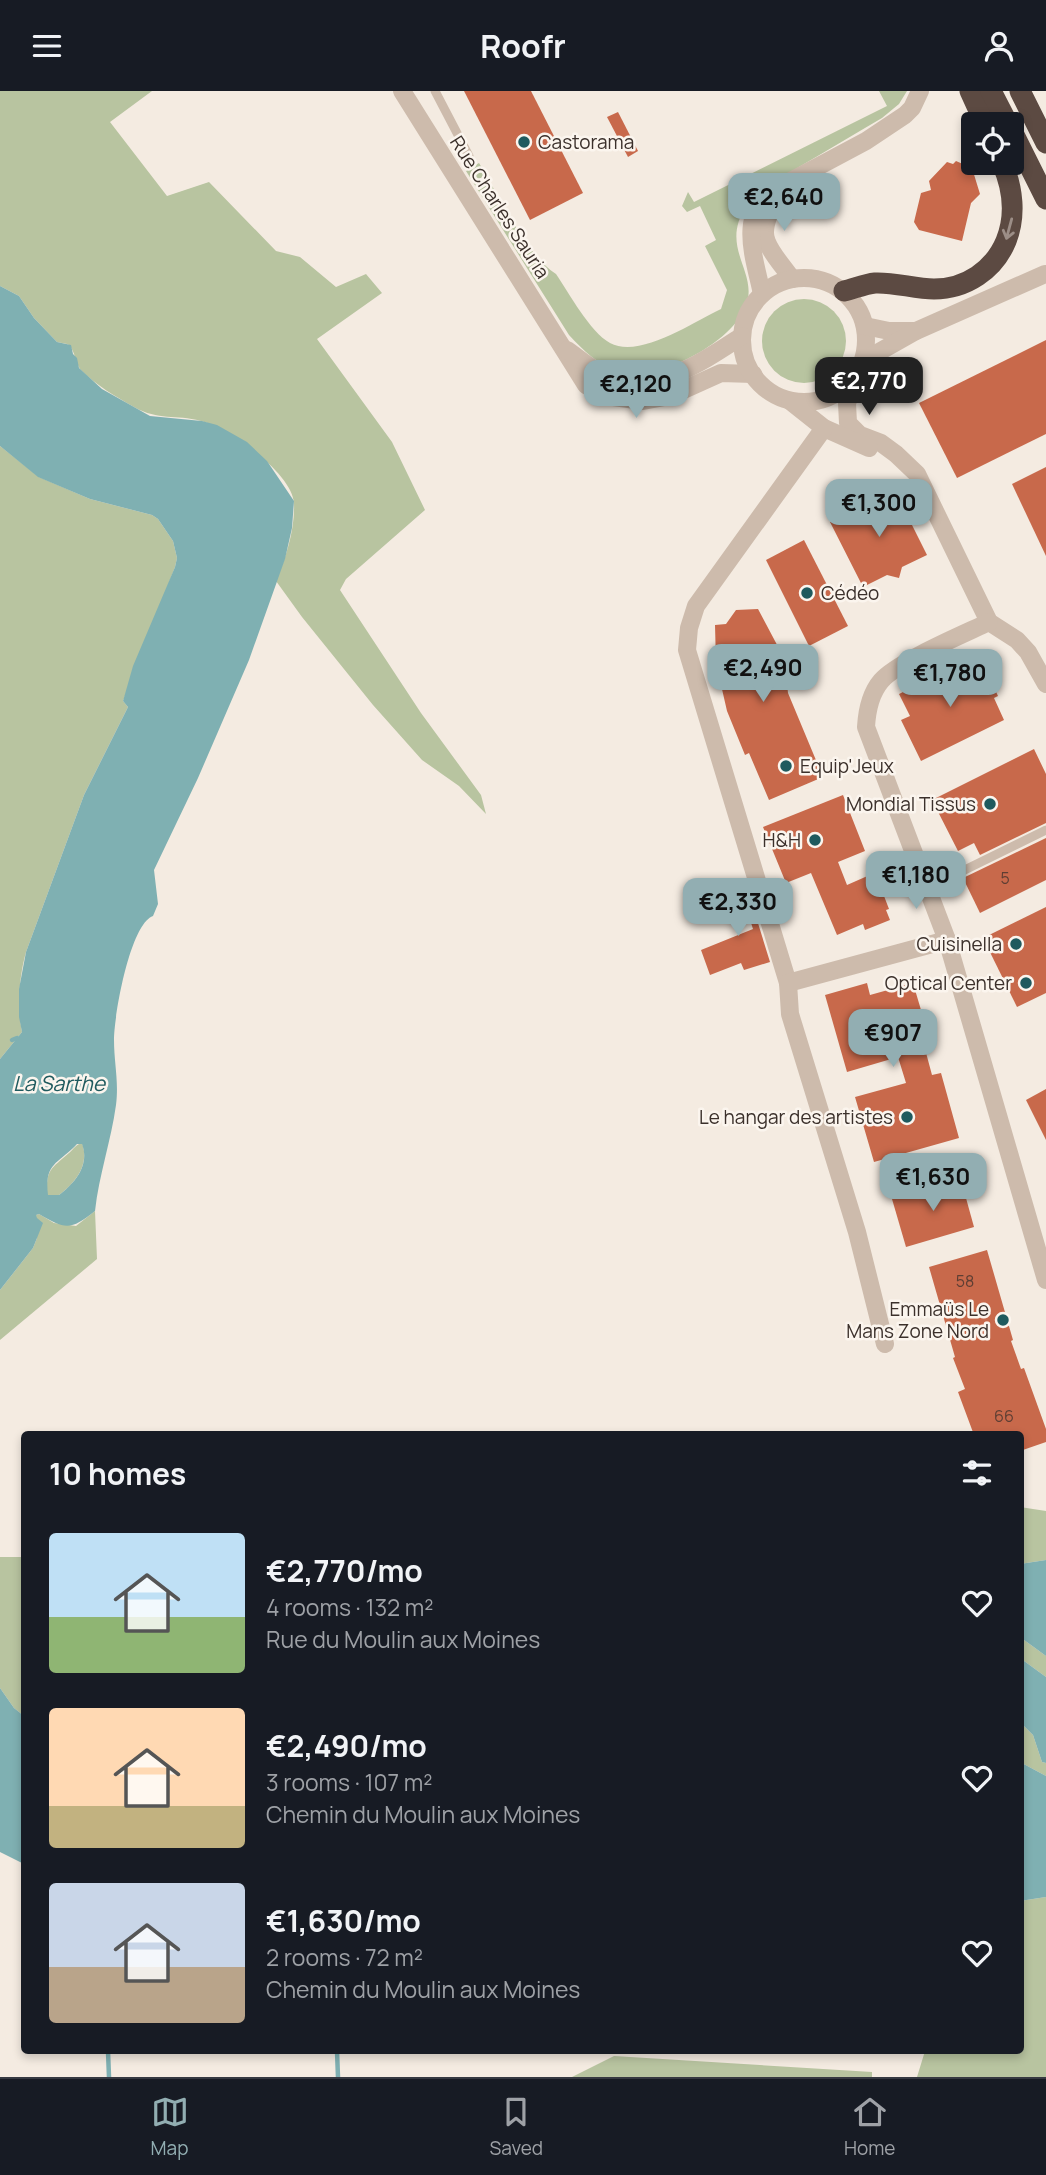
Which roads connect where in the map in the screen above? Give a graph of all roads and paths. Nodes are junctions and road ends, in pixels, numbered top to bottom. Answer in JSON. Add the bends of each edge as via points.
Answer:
{"nodes":[{"id":1,"x":402,"y":91,"type":"edge"},
{"id":2,"x":435,"y":91,"type":"edge"},
{"id":3,"x":920,"y":91,"type":"edge"},
{"id":4,"x":970,"y":91,"type":"edge"},
{"id":5,"x":991,"y":91,"type":"edge"},
{"id":6,"x":1020,"y":91,"type":"edge"},
{"id":7,"x":980,"y":112,"type":"edge"},
{"id":8,"x":1002,"y":112,"type":"edge"},
{"id":9,"x":1046,"y":143,"type":"edge"},
{"id":10,"x":1024,"y":155,"type":"edge"},
{"id":11,"x":469,"y":156,"type":"dead end"},
{"id":12,"x":1006,"y":175,"type":"edge"},
{"id":13,"x":785,"y":185,"type":"junction"},
{"id":14,"x":1046,"y":199,"type":"edge"},
{"id":15,"x":1045,"y":274,"type":"edge"},
{"id":16,"x":792,"y":279,"type":"junction"},
{"id":17,"x":844,"y":291,"type":"junction"},
{"id":18,"x":762,"y":294,"type":"junction"},
{"id":19,"x":865,"y":326,"type":"junction"},
{"id":20,"x":916,"y":331,"type":"junction"},
{"id":21,"x":742,"y":335,"type":"junction"},
{"id":22,"x":563,"y":347,"type":"junction"},
{"id":23,"x":861,"y":366,"type":"junction"},
{"id":24,"x":753,"y":374,"type":"junction"},
{"id":25,"x":790,"y":401,"type":"junction"},
{"id":26,"x":824,"y":428,"type":"junction"},
{"id":27,"x":896,"y":454,"type":"junction"},
{"id":28,"x":989,"y":622,"type":"junction"},
{"id":29,"x":1046,"y":684,"type":"edge"},
{"id":30,"x":1046,"y":830,"type":"edge"},
{"id":31,"x":928,"y":888,"type":"junction"},
{"id":32,"x":947,"y":940,"type":"junction"},
{"id":33,"x":788,"y":983,"type":"junction"},
{"id":34,"x":1046,"y":1280,"type":"edge"},
{"id":35,"x":886,"y":1344,"type":"dead end"}],
"edges":[{"from":1,"to":22,"type":"street","name":"Rue Charles Sauria"},
{"from":2,"to":11,"type":"lane"},
{"from":3,"to":13,"type":"street","via":[[905,115]]},
{"from":4,"to":7,"type":"highway"},
{"from":5,"to":8,"type":"highway"},
{"from":6,"to":9,"type":"highway"},
{"from":10,"to":14,"type":"highway"},
{"from":12,"to":17,"type":"highway","one_way":true,"via":[[1012,219],[995,262],[979,276],[936,289],[875,283]]},
{"from":13,"to":16,"type":"street","via":[[765,234]]},
{"from":13,"to":18,"type":"street","via":[[764,197],[750,229]]},
{"from":15,"to":20,"type":"street"},
{"from":16,"to":17,"type":"street","via":[[811,278]]},
{"from":16,"to":18,"type":"street"},
{"from":17,"to":19,"type":"street"},
{"from":18,"to":21,"type":"street","via":[[749,310]]},
{"from":19,"to":20,"type":"street"},
{"from":19,"to":23,"type":"street"},
{"from":20,"to":23,"type":"street"},
{"from":21,"to":22,"type":"street","name":"Rue Charles Sauria","via":[[679,372],[645,383],[608,377]]},
{"from":21,"to":24,"type":"street"},
{"from":22,"to":24,"type":"street","name":"Rue Charles Sauria","via":[[586,385],[619,399],[662,398],[720,373]]},
{"from":23,"to":25,"type":"street","via":[[846,386],[830,397]]},
{"from":23,"to":27,"type":"street","via":[[847,403],[847,420],[860,435]]},
{"from":24,"to":25,"type":"street","via":[[773,394]]},
{"from":25,"to":26,"type":"street"},
{"from":26,"to":27,"type":"street","via":[[867,448]]},
{"from":26,"to":33,"type":"street","via":[[696,606],[687,650]]},
{"from":27,"to":28,"type":"street","via":[[917,474]]},
{"from":28,"to":29,"type":"street","via":[[1028,652]]},
{"from":28,"to":31,"type":"street","via":[[882,679],[867,710],[866,727]]},
{"from":30,"to":31,"type":"lane"},
{"from":31,"to":32,"type":"street"},
{"from":32,"to":33,"type":"street"},
{"from":32,"to":34,"type":"street"},
{"from":33,"to":35,"type":"street","via":[[790,1014]]}]}
